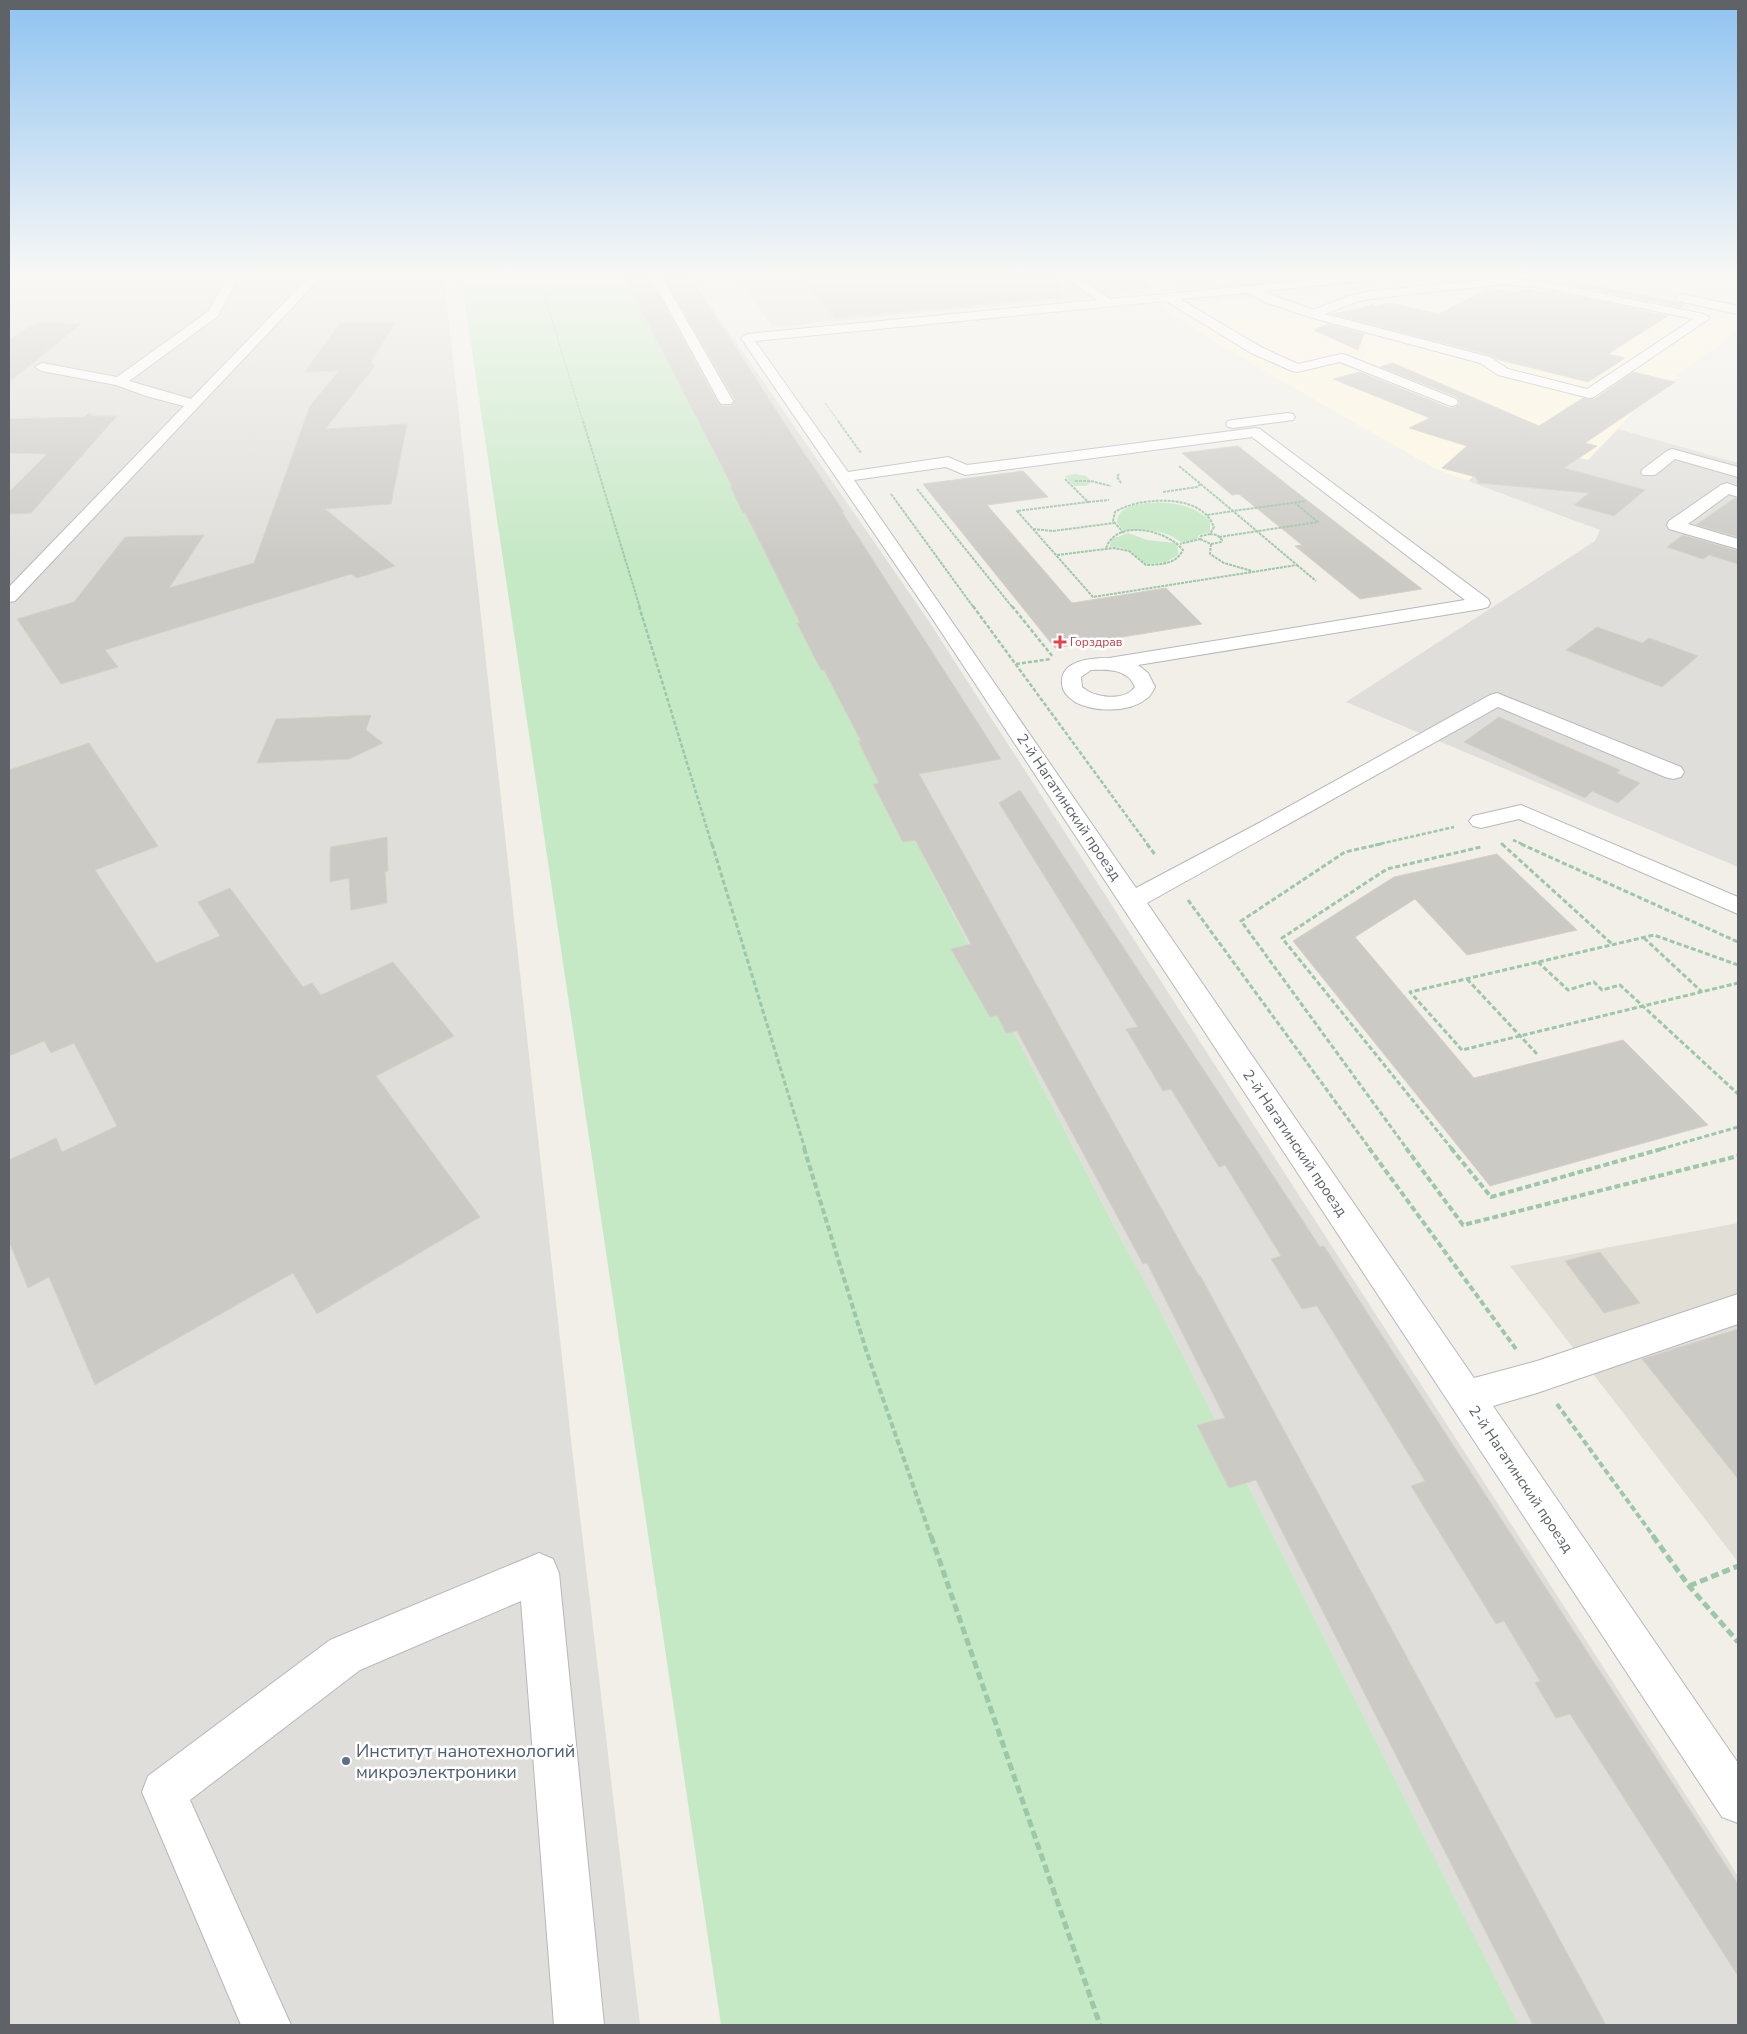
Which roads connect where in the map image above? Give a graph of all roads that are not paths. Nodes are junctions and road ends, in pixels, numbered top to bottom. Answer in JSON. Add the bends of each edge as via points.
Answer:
{"nodes":[{"id":1,"x":67,"y":372,"type":"edge"},
{"id":2,"x":133,"y":372,"type":"edge"},
{"id":3,"x":226,"y":372,"type":"edge"},
{"id":4,"x":710,"y":372,"type":"edge"},
{"id":5,"x":770,"y":372,"type":"edge"},
{"id":6,"x":1376,"y":372,"type":"edge"},
{"id":7,"x":1503,"y":372,"type":"edge"},
{"id":8,"x":1622,"y":372,"type":"edge"},
{"id":9,"x":119,"y":382,"type":"junction"},
{"id":10,"x":726,"y":401,"type":"dead end"},
{"id":11,"x":1451,"y":402,"type":"dead end"},
{"id":12,"x":195,"y":404,"type":"junction"},
{"id":13,"x":1288,"y":417,"type":"dead end"},
{"id":14,"x":1649,"y":472,"type":"dead end"},
{"id":15,"x":1738,"y":472,"type":"edge"},
{"id":16,"x":841,"y":474,"type":"junction"},
{"id":17,"x":1347,"y":480,"type":"dead end"},
{"id":18,"x":1324,"y":484,"type":"junction"},
{"id":19,"x":1738,"y":492,"type":"edge"},
{"id":20,"x":1383,"y":528,"type":"junction"},
{"id":21,"x":1360,"y":531,"type":"dead end"},
{"id":22,"x":1738,"y":544,"type":"edge"},
{"id":23,"x":9,"y":597,"type":"edge"},
{"id":24,"x":1152,"y":657,"type":"junction"},
{"id":25,"x":1110,"y":664,"type":"junction"},
{"id":26,"x":1139,"y":675,"type":"junction"},
{"id":27,"x":1673,"y":772,"type":"dead end"},
{"id":28,"x":1481,"y":821,"type":"road end"},
{"id":29,"x":1132,"y":900,"type":"junction"},
{"id":30,"x":1738,"y":906,"type":"edge"},
{"id":31,"x":1738,"y":1309,"type":"edge"},
{"id":32,"x":1466,"y":1397,"type":"junction"},
{"id":33,"x":1738,"y":1801,"type":"edge"},
{"id":34,"x":266,"y":2025,"type":"edge"},
{"id":35,"x":578,"y":2025,"type":"edge"}],
"edges":[{"from":1,"to":9,"type":"street"},
{"from":2,"to":9,"type":"street"},
{"from":3,"to":12,"type":"street"},
{"from":4,"to":10,"type":"street"},
{"from":5,"to":16,"type":"street","name":"2-й Нагатинский проезд"},
{"from":6,"to":11,"type":"street"},
{"from":7,"to":8,"type":"street","via":[[1589,394]]},
{"from":9,"to":12,"type":"street"},
{"from":12,"to":23,"type":"street"},
{"from":13,"to":16,"type":"street"},
{"from":14,"to":15,"type":"street","via":[[1672,454]]},
{"from":16,"to":18,"type":"street","via":[[948,462],[965,470],[1255,432]]},
{"from":16,"to":29,"type":"street","name":"2-й Нагатинский проезд"},
{"from":17,"to":18,"type":"street"},
{"from":18,"to":20,"type":"street"},
{"from":19,"to":22,"type":"street","via":[[1727,488],[1675,526]]},
{"from":20,"to":21,"type":"street"},
{"from":20,"to":24,"type":"street","via":[[1482,602]]},
{"from":24,"to":25,"type":"street"},
{"from":24,"to":26,"type":"street"},
{"from":25,"to":26,"type":"street"},
{"from":25,"to":26,"type":"street","via":[[1092,664],[1077,670],[1069,681],[1072,688],[1077,694],[1096,702],[1120,703],[1130,701],[1143,692],[1145,686]]},
{"from":27,"to":29,"type":"street","via":[[1497,699]]},
{"from":28,"to":30,"type":"street","via":[[1520,812]]},
{"from":29,"to":32,"type":"street","name":"2-й Нагатинский проезд"},
{"from":31,"to":32,"type":"street","via":[[1537,1377]]},
{"from":32,"to":33,"type":"street","name":"2-й Нагатинский проезд"},
{"from":34,"to":35,"type":"street","via":[[164,1792],[344,1654],[539,1573]]}]}
